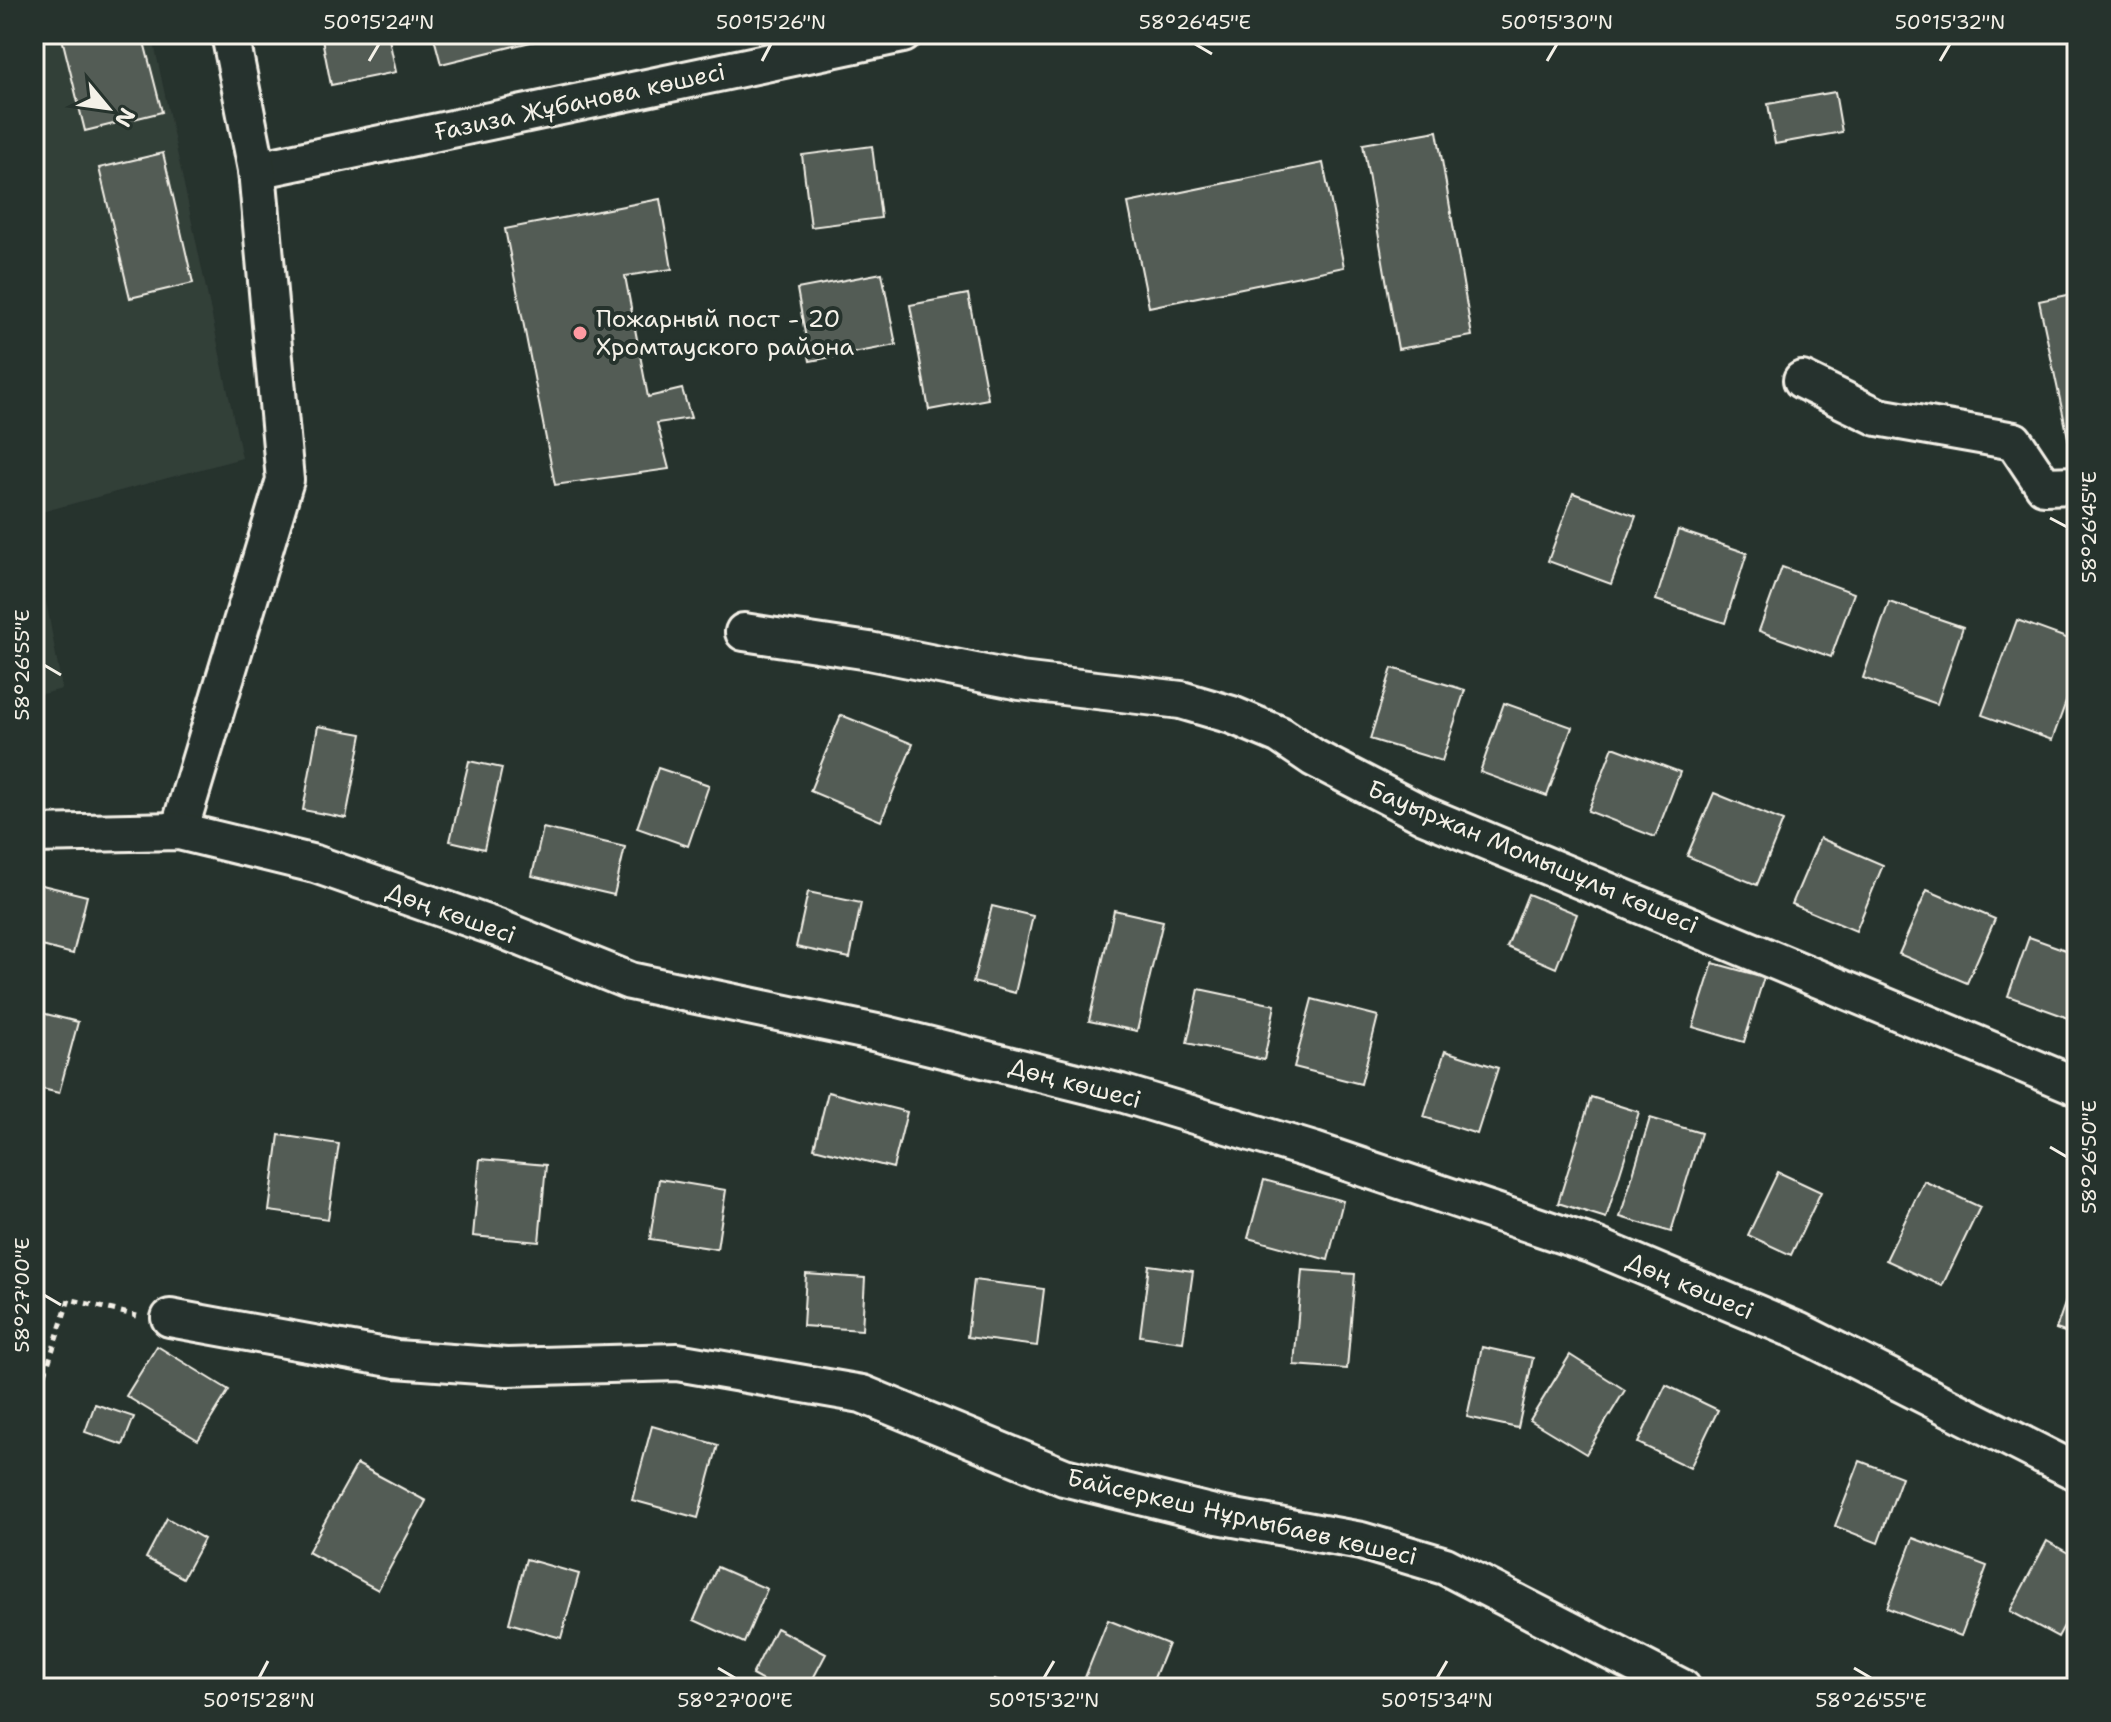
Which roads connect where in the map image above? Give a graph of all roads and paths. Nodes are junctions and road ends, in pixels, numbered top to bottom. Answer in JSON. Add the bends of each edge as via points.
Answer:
{"nodes":[{"id":1,"x":230,"y":34,"type":"edge"},
{"id":2,"x":903,"y":34,"type":"edge"},
{"id":3,"x":257,"y":170,"type":"junction"},
{"id":4,"x":1802,"y":380,"type":"dead end"},
{"id":5,"x":2077,"y":485,"type":"edge"},
{"id":6,"x":744,"y":632,"type":"dead end"},
{"id":7,"x":179,"y":831,"type":"junction"},
{"id":8,"x":34,"y":834,"type":"edge"},
{"id":9,"x":2077,"y":1086,"type":"edge"},
{"id":10,"x":170,"y":1318,"type":"joint"},
{"id":11,"x":34,"y":1408,"type":"edge"},
{"id":12,"x":2077,"y":1472,"type":"edge"},
{"id":13,"x":1682,"y":1688,"type":"edge"}],
"edges":[{"from":1,"to":3,"type":"street"},
{"from":2,"to":3,"type":"street","name":"Ғазиза Жұбанова көшесі"},
{"from":3,"to":7,"type":"street","via":[[285,480]]},
{"from":4,"to":5,"type":"street","via":[[1878,417],[2014,441],[2044,486]]},
{"from":6,"to":9,"type":"street","name":"Бауыржан Момышұлы көшесі","via":[[1020,681],[1181,700],[1232,715],[1280,735],[1424,815]]},
{"from":7,"to":8,"type":"street","name":"Дөң көшесі"},
{"from":7,"to":12,"type":"street","name":"Дөң көшесі","via":[[315,864],[630,981],[882,1034],[1121,1093],[1564,1235],[1798,1331]]},
{"from":10,"to":11,"type":"path","via":[[133,1316],[69,1299]]},
{"from":10,"to":13,"type":"street","name":"Байсеркеш Нұрлыбаев көшесі","via":[[396,1359],[507,1367],[677,1362],[862,1394],[1064,1477],[1218,1515],[1361,1541],[1445,1566]]}]}
